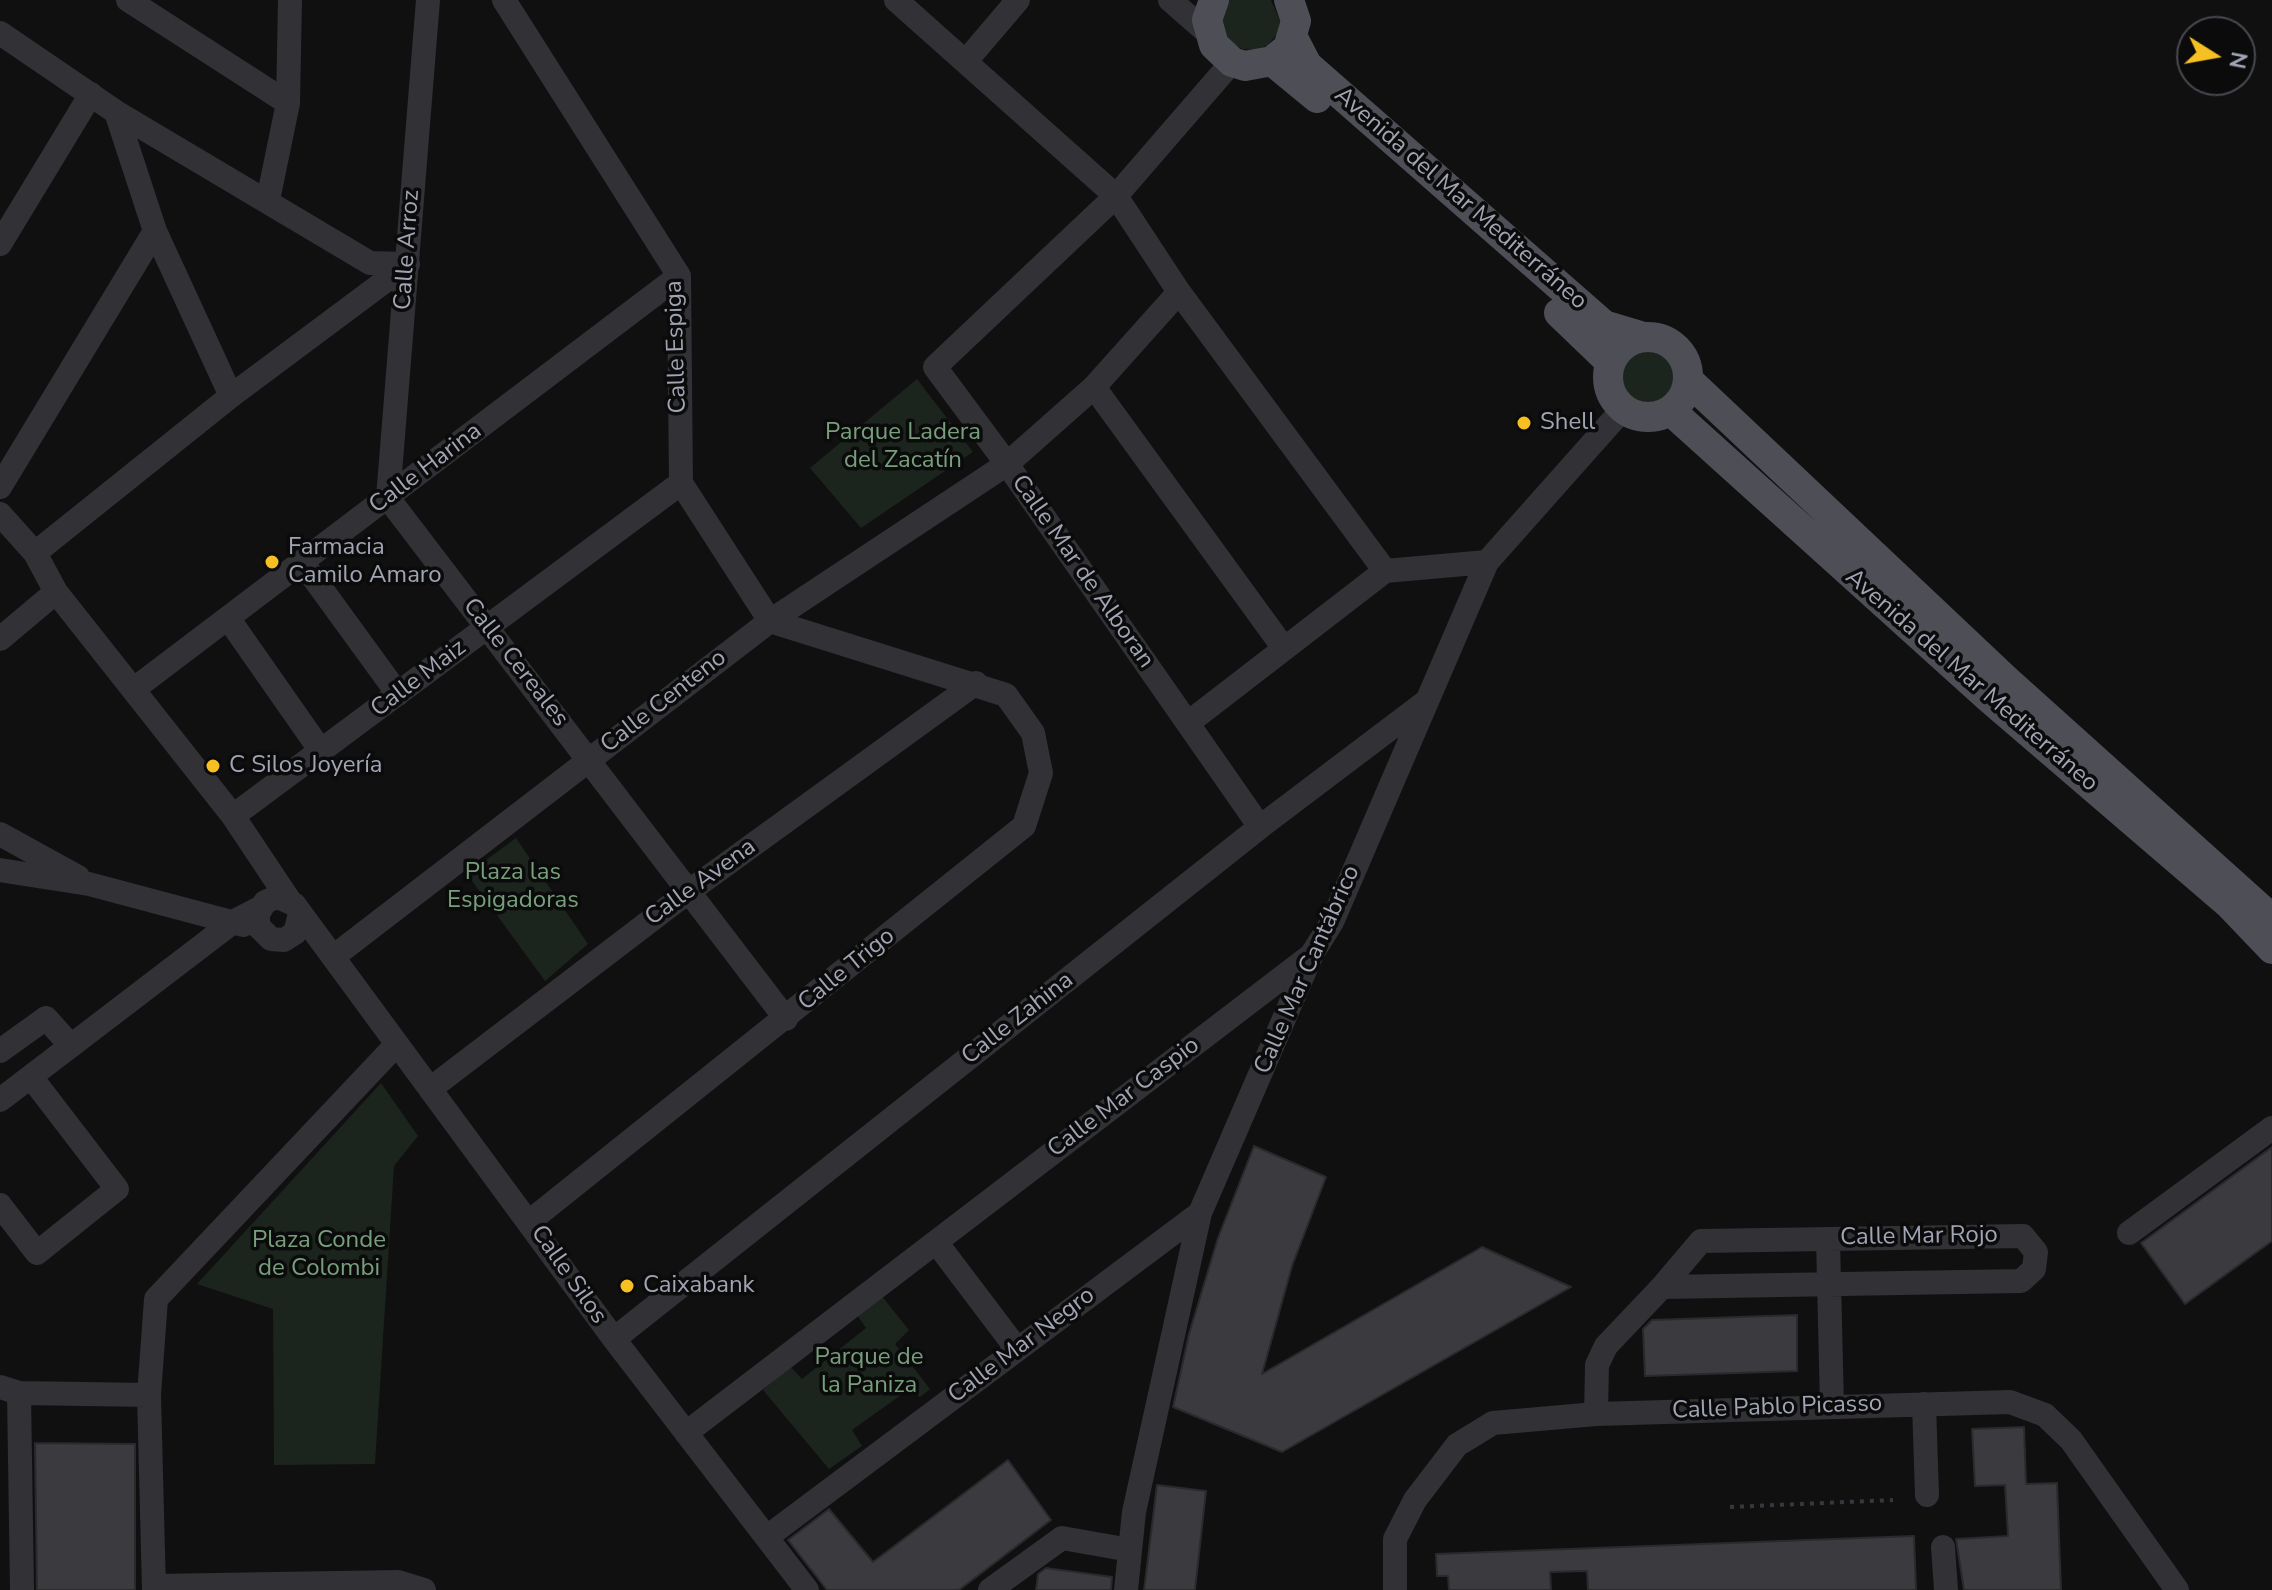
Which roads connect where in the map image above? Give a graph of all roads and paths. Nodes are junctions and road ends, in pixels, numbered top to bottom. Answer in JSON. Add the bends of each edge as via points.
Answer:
{"nodes":[{"id":1,"x":128,"y":0,"type":"edge"},
{"id":2,"x":290,"y":0,"type":"edge"},
{"id":3,"x":504,"y":0,"type":"edge"},
{"id":4,"x":896,"y":0,"type":"edge"},
{"id":5,"x":1018,"y":0,"type":"edge"},
{"id":6,"x":1170,"y":0,"type":"edge"},
{"id":7,"x":1289,"y":0,"type":"edge"},
{"id":8,"x":426,"y":1,"type":"edge"},
{"id":9,"x":1209,"y":10,"type":"edge"},
{"id":10,"x":0,"y":33,"type":"edge"},
{"id":11,"x":1293,"y":38,"type":"junction"},
{"id":12,"x":966,"y":61,"type":"junction"},
{"id":13,"x":1272,"y":61,"type":"junction"},
{"id":14,"x":1232,"y":62,"type":"junction"},
{"id":15,"x":91,"y":94,"type":"junction"},
{"id":16,"x":288,"y":103,"type":"junction"},
{"id":17,"x":116,"y":112,"type":"junction"},
{"id":18,"x":1116,"y":196,"type":"junction"},
{"id":19,"x":268,"y":200,"type":"junction"},
{"id":20,"x":155,"y":231,"type":"junction"},
{"id":21,"x":0,"y":244,"type":"edge"},
{"id":22,"x":408,"y":264,"type":"junction"},
{"id":23,"x":679,"y":276,"type":"junction"},
{"id":24,"x":1179,"y":292,"type":"junction"},
{"id":25,"x":1644,"y":337,"type":"junction"},
{"id":26,"x":1610,"y":362,"type":"junction"},
{"id":27,"x":1688,"y":380,"type":"junction"},
{"id":28,"x":1094,"y":387,"type":"junction"},
{"id":29,"x":231,"y":396,"type":"junction"},
{"id":30,"x":1623,"y":409,"type":"junction"},
{"id":31,"x":1671,"y":411,"type":"junction"},
{"id":32,"x":1007,"y":464,"type":"junction"},
{"id":33,"x":681,"y":483,"type":"junction"},
{"id":34,"x":0,"y":487,"type":"edge"},
{"id":35,"x":388,"y":498,"type":"junction"},
{"id":36,"x":0,"y":514,"type":"edge"},
{"id":37,"x":35,"y":553,"type":"junction"},
{"id":38,"x":302,"y":562,"type":"junction"},
{"id":39,"x":1487,"y":562,"type":"junction"},
{"id":40,"x":1385,"y":571,"type":"junction"},
{"id":41,"x":56,"y":592,"type":"junction"},
{"id":42,"x":228,"y":618,"type":"junction"},
{"id":43,"x":770,"y":621,"type":"junction"},
{"id":44,"x":488,"y":627,"type":"junction"},
{"id":45,"x":0,"y":639,"type":"edge"},
{"id":46,"x":1283,"y":647,"type":"junction"},
{"id":47,"x":976,"y":683,"type":"junction"},
{"id":48,"x":134,"y":689,"type":"junction"},
{"id":49,"x":398,"y":694,"type":"junction"},
{"id":50,"x":1424,"y":703,"type":"junction"},
{"id":51,"x":1188,"y":723,"type":"junction"},
{"id":52,"x":321,"y":751,"type":"junction"},
{"id":53,"x":589,"y":760,"type":"junction"},
{"id":54,"x":233,"y":816,"type":"junction"},
{"id":55,"x":1260,"y":827,"type":"junction"},
{"id":56,"x":0,"y":834,"type":"edge"},
{"id":57,"x":0,"y":870,"type":"edge"},
{"id":58,"x":89,"y":884,"type":"junction"},
{"id":59,"x":688,"y":892,"type":"junction"},
{"id":60,"x":276,"y":910,"type":"junction"},
{"id":61,"x":2272,"y":919,"type":"edge"},
{"id":62,"x":233,"y":922,"type":"junction"},
{"id":63,"x":2272,"y":949,"type":"edge"},
{"id":64,"x":1312,"y":954,"type":"junction"},
{"id":65,"x":333,"y":957,"type":"junction"},
{"id":66,"x":786,"y":1019,"type":"junction"},
{"id":67,"x":396,"y":1045,"type":"junction"},
{"id":68,"x":71,"y":1046,"type":"junction"},
{"id":69,"x":0,"y":1051,"type":"edge"},
{"id":70,"x":31,"y":1077,"type":"junction"},
{"id":71,"x":430,"y":1089,"type":"junction"},
{"id":72,"x":0,"y":1100,"type":"edge"},
{"id":73,"x":2272,"y":1128,"type":"edge"},
{"id":74,"x":0,"y":1205,"type":"edge"},
{"id":75,"x":1200,"y":1213,"type":"junction"},
{"id":76,"x":530,"y":1221,"type":"junction"},
{"id":77,"x":2129,"y":1233,"type":"dead end"},
{"id":78,"x":1828,"y":1239,"type":"junction"},
{"id":79,"x":936,"y":1242,"type":"junction"},
{"id":80,"x":1830,"y":1286,"type":"junction"},
{"id":81,"x":1662,"y":1287,"type":"junction"},
{"id":82,"x":614,"y":1339,"type":"junction"},
{"id":83,"x":1017,"y":1349,"type":"junction"},
{"id":84,"x":10,"y":1390,"type":"edge"},
{"id":85,"x":149,"y":1395,"type":"junction"},
{"id":86,"x":1924,"y":1404,"type":"junction"},
{"id":87,"x":1832,"y":1406,"type":"junction"},
{"id":88,"x":1596,"y":1414,"type":"junction"},
{"id":89,"x":686,"y":1433,"type":"junction"},
{"id":90,"x":1927,"y":1495,"type":"dead end"},
{"id":91,"x":1893,"y":1500,"type":"dead end"},
{"id":92,"x":1730,"y":1507,"type":"dead end"},
{"id":93,"x":767,"y":1537,"type":"junction"},
{"id":94,"x":11,"y":1544,"type":"edge"},
{"id":95,"x":1943,"y":1547,"type":"dead end"},
{"id":96,"x":1130,"y":1550,"type":"junction"},
{"id":97,"x":1020,"y":1578,"type":"edge"},
{"id":98,"x":154,"y":1588,"type":"edge"},
{"id":99,"x":22,"y":1590,"type":"edge"},
{"id":100,"x":424,"y":1590,"type":"edge"},
{"id":101,"x":807,"y":1590,"type":"edge"},
{"id":102,"x":990,"y":1590,"type":"edge"},
{"id":103,"x":1126,"y":1590,"type":"edge"},
{"id":104,"x":1395,"y":1590,"type":"edge"},
{"id":105,"x":1946,"y":1590,"type":"edge"},
{"id":106,"x":2177,"y":1590,"type":"edge"}],
"edges":[{"from":1,"to":16,"type":"street"},
{"from":2,"to":16,"type":"street"},
{"from":3,"to":23,"type":"street","name":"Calle Espiga"},
{"from":4,"to":12,"type":"street"},
{"from":5,"to":12,"type":"street"},
{"from":6,"to":9,"type":"street"},
{"from":7,"to":11,"type":"main road","via":[[1296,21]]},
{"from":8,"to":22,"type":"street","name":"Calle Arroz"},
{"from":9,"to":14,"type":"main road","via":[[1214,45]]},
{"from":10,"to":15,"type":"street"},
{"from":11,"to":13,"type":"main road"},
{"from":11,"to":25,"type":"main road","name":"Avenida del Mar Mediterráneo","via":[[1307,65],[1604,325]]},
{"from":12,"to":18,"type":"street"},
{"from":13,"to":14,"type":"main road","via":[[1245,66]]},
{"from":13,"to":26,"type":"main road","name":"Avenida del Mar Mediterráneo"},
{"from":14,"to":18,"type":"street"},
{"from":15,"to":17,"type":"street"},
{"from":15,"to":21,"type":"street"},
{"from":16,"to":19,"type":"street"},
{"from":17,"to":19,"type":"street"},
{"from":17,"to":20,"type":"street"},
{"from":18,"to":24,"type":"street"},
{"from":18,"to":32,"type":"street","name":"Calle Mar de Alboran","via":[[935,367]]},
{"from":19,"to":22,"type":"street","via":[[370,263]]},
{"from":20,"to":29,"type":"street"},
{"from":20,"to":34,"type":"street"},
{"from":22,"to":29,"type":"street"},
{"from":22,"to":35,"type":"street","name":"Calle Arroz"},
{"from":23,"to":33,"type":"street","name":"Calle Espiga"},
{"from":23,"to":35,"type":"street","name":"Calle Harina"},
{"from":24,"to":28,"type":"street","name":"Calle Centeno"},
{"from":24,"to":40,"type":"street"},
{"from":25,"to":26,"type":"main road","via":[[1624,345]]},
{"from":25,"to":27,"type":"main road","via":[[1671,344],[1681,354]]},
{"from":26,"to":30,"type":"main road","via":[[1609,388]]},
{"from":27,"to":31,"type":"main road"},
{"from":27,"to":61,"type":"main road","name":"Avenida del Mar Mediterráneo","via":[[2006,680]]},
{"from":28,"to":32,"type":"street","name":"Calle Centeno"},
{"from":28,"to":46,"type":"street"},
{"from":29,"to":37,"type":"street"},
{"from":30,"to":31,"type":"main road","via":[[1647,418]]},
{"from":30,"to":39,"type":"street","name":"Calle Mar Cantábrico"},
{"from":31,"to":63,"type":"main road","name":"Avenida del Mar Mediterráneo","via":[[1988,697],[2228,903]]},
{"from":32,"to":43,"type":"street","name":"Calle Centeno"},
{"from":32,"to":51,"type":"street","name":"Calle Mar de Alboran"},
{"from":33,"to":43,"type":"street"},
{"from":33,"to":44,"type":"street","name":"Calle Maiz"},
{"from":35,"to":38,"type":"street","name":"Calle Harina"},
{"from":35,"to":44,"type":"street","name":"Calle Cereales"},
{"from":36,"to":37,"type":"street","name":"Calle Silos"},
{"from":37,"to":41,"type":"street","name":"Calle Silos"},
{"from":38,"to":42,"type":"street","name":"Calle Harina"},
{"from":38,"to":49,"type":"street"},
{"from":39,"to":40,"type":"street"},
{"from":39,"to":50,"type":"street","name":"Calle Mar Cantábrico"},
{"from":40,"to":46,"type":"street"},
{"from":41,"to":45,"type":"street"},
{"from":41,"to":48,"type":"street","name":"Calle Silos"},
{"from":42,"to":48,"type":"street","name":"Calle Harina"},
{"from":42,"to":52,"type":"street"},
{"from":43,"to":47,"type":"street","name":"Calle Trigo"},
{"from":43,"to":53,"type":"street","name":"Calle Centeno"},
{"from":44,"to":49,"type":"street","name":"Calle Maiz"},
{"from":44,"to":53,"type":"street","name":"Calle Cereales"},
{"from":46,"to":51,"type":"street"},
{"from":47,"to":59,"type":"street","name":"Calle Avena"},
{"from":47,"to":66,"type":"street","name":"Calle Trigo","via":[[1006,695],[1033,733],[1041,773],[1024,826]]},
{"from":48,"to":54,"type":"street","name":"Calle Silos"},
{"from":49,"to":52,"type":"street","name":"Calle Maiz"},
{"from":50,"to":55,"type":"street","name":"Calle Zahina"},
{"from":50,"to":64,"type":"street","name":"Calle Mar Cantábrico","via":[[1332,922]]},
{"from":51,"to":55,"type":"street","name":"Calle Mar de Alboran"},
{"from":52,"to":54,"type":"street","name":"Calle Maiz"},
{"from":53,"to":59,"type":"street","name":"Calle Cereales"},
{"from":53,"to":65,"type":"street","name":"Calle Centeno"},
{"from":54,"to":60,"type":"street","name":"Calle Silos","via":[[270,869]]},
{"from":55,"to":82,"type":"street","name":"Calle Zahina"},
{"from":56,"to":58,"type":"street"},
{"from":57,"to":58,"type":"street"},
{"from":58,"to":62,"type":"street"},
{"from":59,"to":66,"type":"street","name":"Calle Cereales"},
{"from":59,"to":71,"type":"street","name":"Calle Avena"},
{"from":60,"to":62,"type":"street"},
{"from":60,"to":65,"type":"street","name":"Calle Silos"},
{"from":60,"to":65,"type":"street","via":[[271,939]]},
{"from":62,"to":68,"type":"street"},
{"from":64,"to":75,"type":"street","name":"Calle Mar Cantábrico"},
{"from":64,"to":79,"type":"street","name":"Calle Mar Caspio"},
{"from":65,"to":67,"type":"street","name":"Calle Silos"},
{"from":66,"to":76,"type":"street","name":"Calle Trigo"},
{"from":67,"to":71,"type":"street","name":"Calle Silos"},
{"from":67,"to":85,"type":"street","via":[[156,1299]]},
{"from":68,"to":69,"type":"street","via":[[46,1018]]},
{"from":68,"to":70,"type":"street"},
{"from":70,"to":72,"type":"street"},
{"from":70,"to":74,"type":"street","via":[[117,1189],[37,1253]]},
{"from":71,"to":76,"type":"street","name":"Calle Silos"},
{"from":73,"to":77,"type":"street"},
{"from":75,"to":83,"type":"street","name":"Calle Mar Negro"},
{"from":75,"to":96,"type":"street","name":"Calle Mar Cantábrico"},
{"from":76,"to":82,"type":"street","name":"Calle Silos"},
{"from":78,"to":80,"type":"street","name":"Calle Mar Rojo"},
{"from":78,"to":80,"type":"street","name":"Calle Mar Rojo","via":[[2023,1236],[2036,1252],[2034,1269],[2021,1281]]},
{"from":78,"to":81,"type":"street","name":"Calle Mar Rojo","via":[[1701,1241]]},
{"from":79,"to":83,"type":"street"},
{"from":79,"to":89,"type":"street","name":"Calle Mar Caspio"},
{"from":80,"to":81,"type":"street","name":"Calle Mar Rojo"},
{"from":80,"to":87,"type":"street","name":"Calle Mar Rojo"},
{"from":81,"to":88,"type":"street","name":"Calle Mar Rojo","via":[[1606,1346],[1597,1365]]},
{"from":82,"to":89,"type":"street","name":"Calle Silos"},
{"from":83,"to":93,"type":"street","name":"Calle Mar Negro"},
{"from":84,"to":85,"type":"street"},
{"from":84,"to":94,"type":"street"},
{"from":85,"to":98,"type":"street"},
{"from":86,"to":87,"type":"street","name":"Calle Pablo Picasso"},
{"from":86,"to":90,"type":"street"},
{"from":86,"to":106,"type":"street","name":"Calle Pablo Picasso","via":[[2010,1402],[2045,1415],[2071,1440]]},
{"from":87,"to":88,"type":"street","name":"Calle Pablo Picasso"},
{"from":88,"to":104,"type":"street","name":"Calle Pablo Picasso","via":[[1493,1423],[1457,1445],[1423,1488],[1395,1539]]},
{"from":89,"to":93,"type":"street","name":"Calle Silos"},
{"from":91,"to":92,"type":"path"},
{"from":93,"to":101,"type":"street","name":"Calle Silos"},
{"from":94,"to":99,"type":"street"},
{"from":95,"to":105,"type":"street"},
{"from":96,"to":97,"type":"street","via":[[1062,1538]]},
{"from":96,"to":103,"type":"street","name":"Calle Mar Cantábrico"},
{"from":97,"to":102,"type":"street"},
{"from":98,"to":100,"type":"street","via":[[398,1582]]}]}
